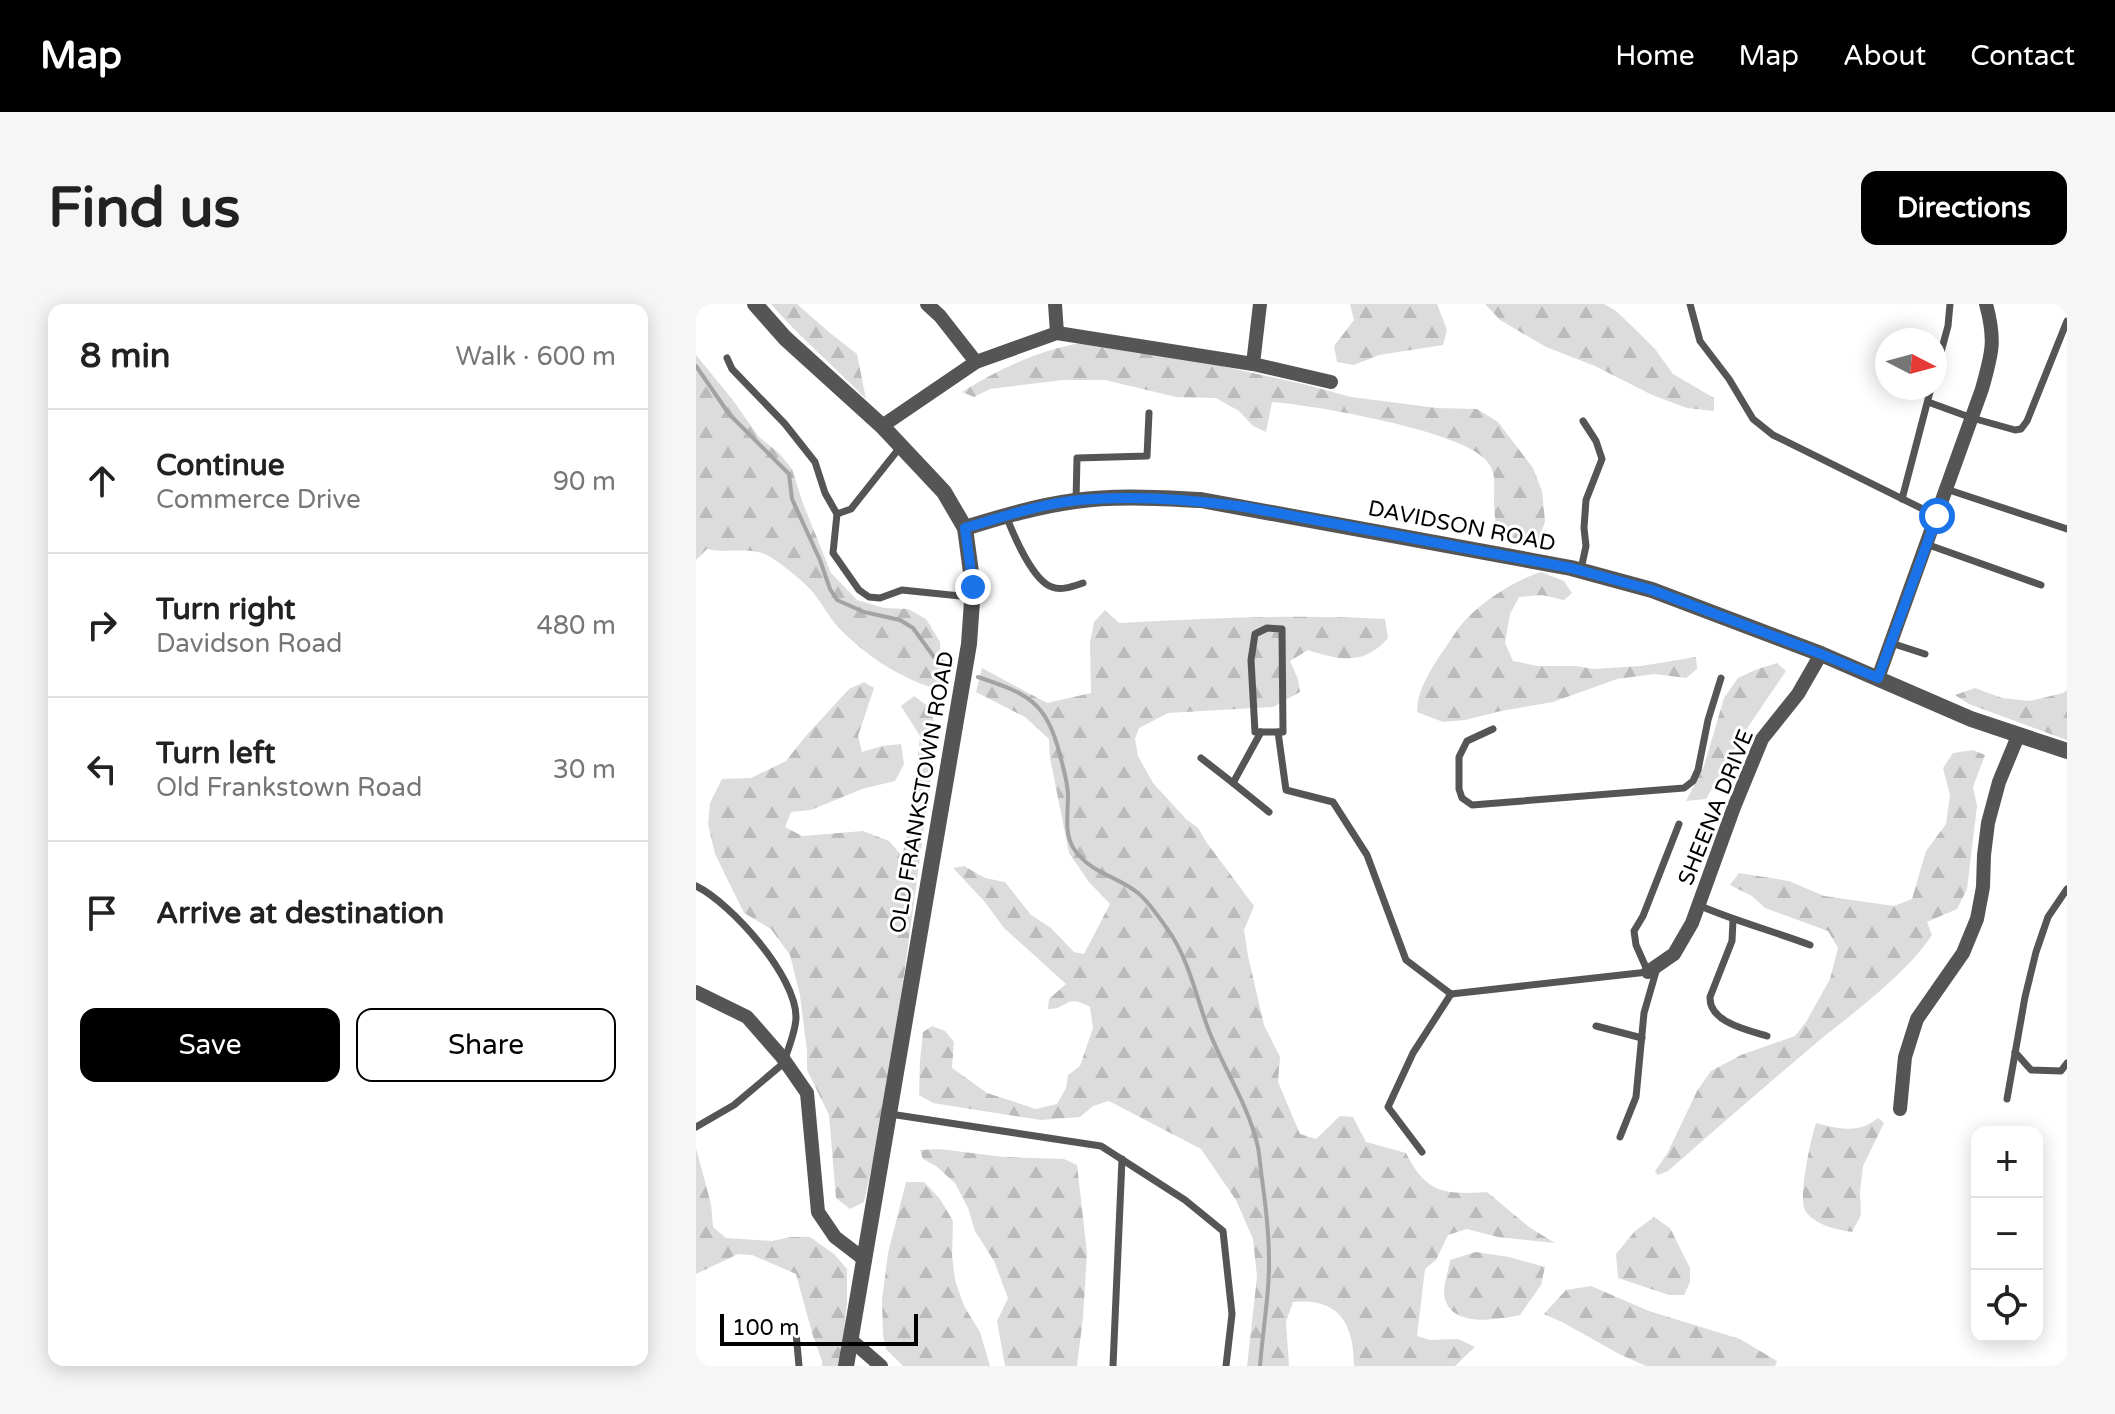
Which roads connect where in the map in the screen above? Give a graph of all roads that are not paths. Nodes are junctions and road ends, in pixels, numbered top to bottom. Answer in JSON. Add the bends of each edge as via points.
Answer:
{"nodes":[{"id":1,"x":755,"y":304,"type":"edge"},
{"id":2,"x":927,"y":304,"type":"edge"},
{"id":3,"x":1055,"y":304,"type":"edge"},
{"id":4,"x":1260,"y":304,"type":"edge"},
{"id":5,"x":1690,"y":304,"type":"edge"},
{"id":6,"x":1950,"y":304,"type":"edge"},
{"id":7,"x":1986,"y":304,"type":"edge"},
{"id":8,"x":2067,"y":321,"type":"edge"},
{"id":9,"x":1947,"y":330,"type":"edge"},
{"id":10,"x":1057,"y":333,"type":"junction"},
{"id":11,"x":727,"y":358,"type":"dead end"},
{"id":12,"x":976,"y":362,"type":"junction"},
{"id":13,"x":1253,"y":364,"type":"junction"},
{"id":14,"x":1331,"y":382,"type":"dead end"},
{"id":15,"x":1928,"y":402,"type":"joint"},
{"id":16,"x":1149,"y":413,"type":"dead end"},
{"id":17,"x":1972,"y":418,"type":"junction"},
{"id":18,"x":1583,"y":421,"type":"dead end"},
{"id":19,"x":882,"y":426,"type":"junction"},
{"id":20,"x":901,"y":446,"type":"junction"},
{"id":21,"x":1946,"y":489,"type":"junction"},
{"id":22,"x":1902,"y":499,"type":"junction"},
{"id":23,"x":1076,"y":501,"type":"junction"},
{"id":24,"x":837,"y":514,"type":"junction"},
{"id":25,"x":1006,"y":516,"type":"junction"},
{"id":26,"x":1937,"y":516,"type":"junction"},
{"id":27,"x":965,"y":528,"type":"junction"},
{"id":28,"x":2067,"y":529,"type":"edge"},
{"id":29,"x":1926,"y":544,"type":"junction"},
{"id":30,"x":1581,"y":571,"type":"junction"},
{"id":31,"x":1083,"y":583,"type":"dead end"},
{"id":32,"x":2041,"y":585,"type":"dead end"},
{"id":33,"x":972,"y":597,"type":"junction"},
{"id":34,"x":1891,"y":643,"type":"junction"},
{"id":35,"x":1821,"y":654,"type":"junction"},
{"id":36,"x":1925,"y":654,"type":"dead end"},
{"id":37,"x":1721,"y":678,"type":"dead end"},
{"id":38,"x":1878,"y":678,"type":"junction"},
{"id":39,"x":1493,"y":729,"type":"dead end"},
{"id":40,"x":1261,"y":732,"type":"junction"},
{"id":41,"x":1278,"y":732,"type":"junction"},
{"id":42,"x":2018,"y":736,"type":"junction"},
{"id":43,"x":2067,"y":751,"type":"edge"},
{"id":44,"x":1201,"y":758,"type":"dead end"},
{"id":45,"x":1233,"y":783,"type":"junction"},
{"id":46,"x":1269,"y":812,"type":"dead end"},
{"id":47,"x":1679,"y":824,"type":"dead end"},
{"id":48,"x":696,"y":886,"type":"edge"},
{"id":49,"x":2067,"y":889,"type":"edge"},
{"id":50,"x":1698,"y":905,"type":"junction"},
{"id":51,"x":1733,"y":920,"type":"junction"},
{"id":52,"x":1810,"y":945,"type":"dead end"},
{"id":53,"x":1653,"y":969,"type":"junction"},
{"id":54,"x":696,"y":992,"type":"edge"},
{"id":55,"x":1451,"y":994,"type":"junction"},
{"id":56,"x":1596,"y":1026,"type":"dead end"},
{"id":57,"x":1767,"y":1036,"type":"dead end"},
{"id":58,"x":1642,"y":1038,"type":"junction"},
{"id":59,"x":2015,"y":1052,"type":"junction"},
{"id":60,"x":785,"y":1062,"type":"junction"},
{"id":61,"x":2067,"y":1063,"type":"edge"},
{"id":62,"x":2007,"y":1099,"type":"dead end"},
{"id":63,"x":1900,"y":1109,"type":"dead end"},
{"id":64,"x":888,"y":1114,"type":"junction"},
{"id":65,"x":696,"y":1127,"type":"edge"},
{"id":66,"x":1620,"y":1137,"type":"dead end"},
{"id":67,"x":1422,"y":1152,"type":"dead end"},
{"id":68,"x":1122,"y":1159,"type":"junction"},
{"id":69,"x":865,"y":1260,"type":"junction"},
{"id":70,"x":796,"y":1333,"type":"dead end"},
{"id":71,"x":851,"y":1340,"type":"junction"},
{"id":72,"x":799,"y":1366,"type":"edge"},
{"id":73,"x":846,"y":1366,"type":"edge"},
{"id":74,"x":881,"y":1366,"type":"edge"},
{"id":75,"x":1113,"y":1366,"type":"edge"},
{"id":76,"x":1226,"y":1366,"type":"edge"}],
"edges":[{"from":1,"to":19,"type":"street","name":"OLD FRANKSTOWN ROAD"},
{"from":2,"to":12,"type":"street"},
{"from":3,"to":10,"type":"street"},
{"from":4,"to":13,"type":"street"},
{"from":5,"to":22,"type":"lane","via":[[1700,341],[1753,419],[1773,435]]},
{"from":6,"to":9,"type":"lane"},
{"from":7,"to":17,"type":"street","via":[[1993,352]]},
{"from":8,"to":17,"type":"lane","via":[[2021,429]]},
{"from":10,"to":12,"type":"street"},
{"from":10,"to":13,"type":"street"},
{"from":11,"to":24,"type":"lane","via":[[815,462]]},
{"from":12,"to":19,"type":"street"},
{"from":13,"to":14,"type":"street"},
{"from":15,"to":17,"type":"lane"},
{"from":15,"to":22,"type":"lane"},
{"from":16,"to":23,"type":"lane","via":[[1147,456],[1077,458]]},
{"from":17,"to":21,"type":"street"},
{"from":18,"to":30,"type":"lane","via":[[1602,459],[1586,500]]},
{"from":19,"to":20,"type":"street","name":"OLD FRANKSTOWN ROAD"},
{"from":20,"to":24,"type":"lane","via":[[851,509]]},
{"from":20,"to":27,"type":"street","name":"OLD FRANKSTOWN ROAD","via":[[944,492]]},
{"from":21,"to":26,"type":"street"},
{"from":21,"to":28,"type":"lane"},
{"from":22,"to":26,"type":"lane"},
{"from":23,"to":25,"type":"street","name":"DAVIDSON ROAD"},
{"from":23,"to":30,"type":"street","name":"DAVIDSON ROAD","via":[[1201,500]]},
{"from":24,"to":33,"type":"lane","via":[[833,553],[869,597],[902,590]]},
{"from":25,"to":27,"type":"street","name":"DAVIDSON ROAD"},
{"from":25,"to":31,"type":"lane","via":[[1030,566],[1049,587]]},
{"from":26,"to":29,"type":"street"},
{"from":27,"to":33,"type":"street","name":"OLD FRANKSTOWN ROAD"},
{"from":29,"to":32,"type":"lane"},
{"from":29,"to":34,"type":"street"},
{"from":30,"to":35,"type":"street","name":"DAVIDSON ROAD","via":[[1652,590]]},
{"from":33,"to":64,"type":"street","name":"OLD FRANKSTOWN ROAD","via":[[969,644]]},
{"from":34,"to":36,"type":"lane"},
{"from":34,"to":38,"type":"street"},
{"from":35,"to":38,"type":"street","name":"DAVIDSON ROAD"},
{"from":35,"to":50,"type":"street","name":"SHEENA DRIVE","via":[[1762,739]]},
{"from":37,"to":39,"type":"lane","via":[[1698,770],[1684,788],[1472,805],[1459,789],[1459,757],[1467,741]]},
{"from":38,"to":42,"type":"street","name":"DAVIDSON ROAD"},
{"from":40,"to":41,"type":"lane"},
{"from":40,"to":41,"type":"lane","via":[[1255,732],[1251,660],[1255,634],[1267,628],[1282,629],[1283,732]]},
{"from":40,"to":45,"type":"lane"},
{"from":41,"to":55,"type":"lane","via":[[1286,790],[1333,802],[1367,855],[1406,960]]},
{"from":42,"to":43,"type":"street","name":"DAVIDSON ROAD"},
{"from":42,"to":63,"type":"street","via":[[1988,823],[1977,919],[1963,953],[1917,1019],[1905,1057]]},
{"from":44,"to":45,"type":"lane"},
{"from":45,"to":46,"type":"lane"},
{"from":47,"to":53,"type":"lane","via":[[1634,931],[1636,945]]},
{"from":48,"to":60,"type":"lane","via":[[759,940],[789,986],[796,1017]]},
{"from":49,"to":59,"type":"lane","via":[[2048,917],[2036,952]]},
{"from":50,"to":51,"type":"lane"},
{"from":50,"to":53,"type":"street","name":"SHEENA DRIVE","via":[[1674,954]]},
{"from":51,"to":52,"type":"lane"},
{"from":51,"to":57,"type":"lane","via":[[1732,941],[1710,1005],[1714,1013]]},
{"from":53,"to":55,"type":"lane"},
{"from":53,"to":58,"type":"lane"},
{"from":54,"to":60,"type":"street","via":[[747,1017]]},
{"from":55,"to":67,"type":"lane","via":[[1413,1053],[1388,1107]]},
{"from":56,"to":58,"type":"lane"},
{"from":58,"to":66,"type":"lane","via":[[1636,1097]]},
{"from":59,"to":61,"type":"lane","via":[[2031,1070],[2061,1071]]},
{"from":59,"to":62,"type":"lane"},
{"from":60,"to":65,"type":"lane","via":[[734,1105]]},
{"from":60,"to":69,"type":"street","via":[[807,1093],[818,1212],[835,1237]]},
{"from":64,"to":68,"type":"lane","via":[[1101,1146]]},
{"from":64,"to":69,"type":"street","name":"OLD FRANKSTOWN ROAD"},
{"from":68,"to":75,"type":"lane"},
{"from":68,"to":76,"type":"lane","via":[[1223,1231],[1232,1314]]},
{"from":69,"to":71,"type":"street","name":"OLD FRANKSTOWN ROAD"},
{"from":70,"to":72,"type":"lane"},
{"from":71,"to":73,"type":"street","name":"OLD FRANKSTOWN ROAD"},
{"from":71,"to":74,"type":"street"}]}
